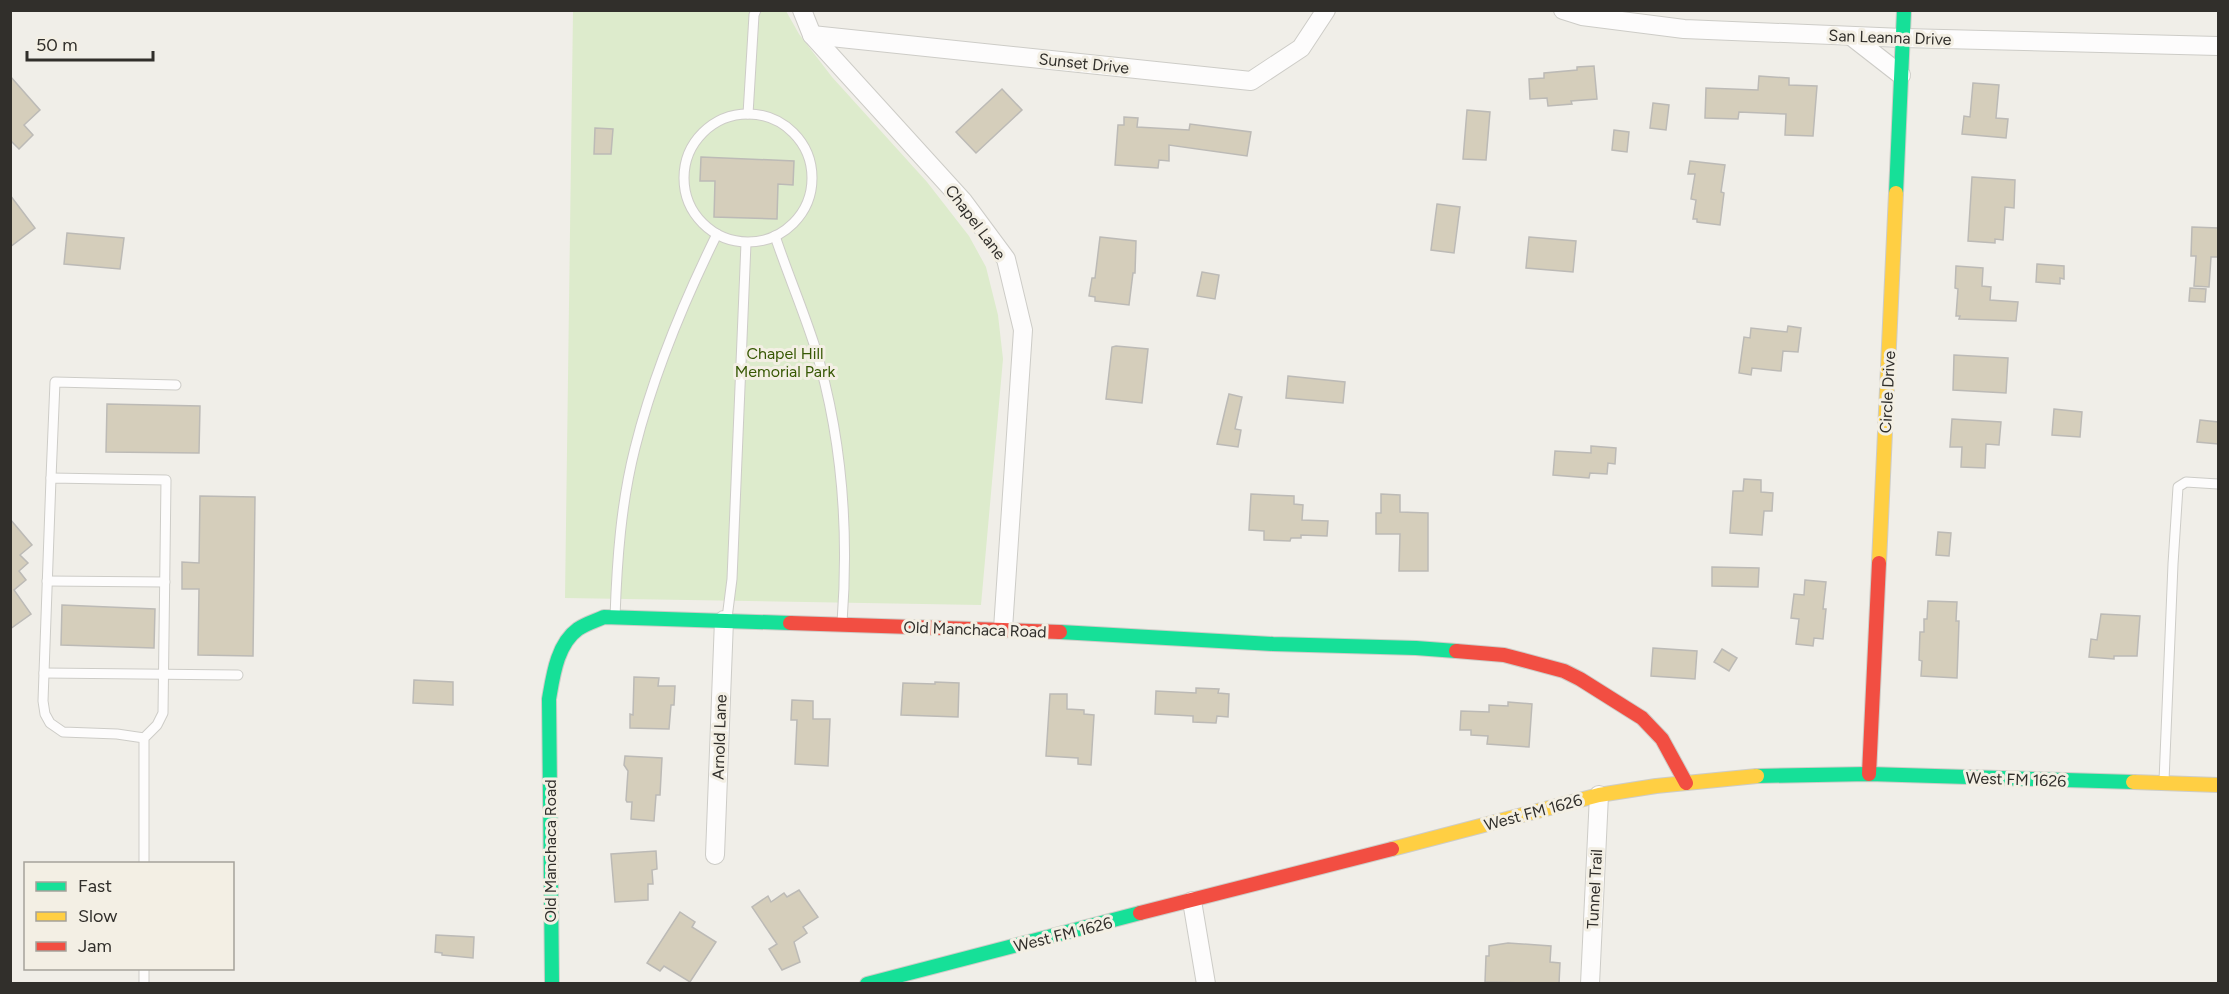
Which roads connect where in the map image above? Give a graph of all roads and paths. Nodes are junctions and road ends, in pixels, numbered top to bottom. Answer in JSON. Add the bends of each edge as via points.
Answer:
{"nodes":[{"id":1,"x":756,"y":10,"type":"edge"},
{"id":2,"x":802,"y":10,"type":"edge"},
{"id":3,"x":1326,"y":10,"type":"edge"},
{"id":4,"x":1563,"y":10,"type":"edge"},
{"id":5,"x":1904,"y":10,"type":"edge"},
{"id":6,"x":812,"y":35,"type":"junction"},
{"id":7,"x":1851,"y":36,"type":"junction"},
{"id":8,"x":1903,"y":38,"type":"junction"},
{"id":9,"x":2218,"y":46,"type":"edge"},
{"id":10,"x":1901,"y":75,"type":"junction"},
{"id":11,"x":748,"y":114,"type":"junction"},
{"id":12,"x":717,"y":234,"type":"junction"},
{"id":13,"x":775,"y":236,"type":"junction"},
{"id":14,"x":746,"y":243,"type":"junction"},
{"id":15,"x":176,"y":385,"type":"dead end"},
{"id":16,"x":51,"y":478,"type":"junction"},
{"id":17,"x":2218,"y":483,"type":"edge"},
{"id":18,"x":47,"y":581,"type":"junction"},
{"id":19,"x":165,"y":582,"type":"junction"},
{"id":20,"x":615,"y":617,"type":"junction"},
{"id":21,"x":725,"y":620,"type":"junction"},
{"id":22,"x":842,"y":624,"type":"junction"},
{"id":23,"x":1003,"y":629,"type":"junction"},
{"id":24,"x":44,"y":673,"type":"junction"},
{"id":25,"x":238,"y":675,"type":"dead end"},
{"id":26,"x":164,"y":676,"type":"junction"},
{"id":27,"x":144,"y":738,"type":"junction"},
{"id":28,"x":1869,"y":774,"type":"junction"},
{"id":29,"x":1686,"y":783,"type":"junction"},
{"id":30,"x":2164,"y":783,"type":"junction"},
{"id":31,"x":2218,"y":785,"type":"edge"},
{"id":32,"x":1599,"y":795,"type":"junction"},
{"id":33,"x":715,"y":855,"type":"dead end"},
{"id":34,"x":144,"y":862,"type":"edge"},
{"id":35,"x":1192,"y":901,"type":"junction"},
{"id":36,"x":552,"y":984,"type":"edge"},
{"id":37,"x":867,"y":984,"type":"edge"},
{"id":38,"x":1206,"y":984,"type":"edge"},
{"id":39,"x":1590,"y":984,"type":"edge"}],
"edges":[{"from":1,"to":11,"type":"lane"},
{"from":2,"to":6,"type":"street","name":"Chapel Lane"},
{"from":3,"to":6,"type":"street","name":"Sunset Drive","via":[[1301,48],[1251,81]]},
{"from":4,"to":7,"type":"street","name":"San Leanna Drive","via":[[1684,30]]},
{"from":5,"to":8,"type":"street","name":"Circle Drive"},
{"from":6,"to":23,"type":"street","name":"Chapel Lane","via":[[963,201],[1006,259],[1023,330]]},
{"from":7,"to":8,"type":"street","name":"San Leanna Drive"},
{"from":7,"to":10,"type":"street"},
{"from":8,"to":9,"type":"street","name":"San Leanna Drive"},
{"from":8,"to":10,"type":"street","name":"Circle Drive"},
{"from":10,"to":28,"type":"street","name":"Circle Drive"},
{"from":11,"to":12,"type":"lane","via":[[719,121],[701,133],[689,151],[684,171],[685,192],[693,212]]},
{"from":11,"to":13,"type":"lane","via":[[761,114],[781,122],[809,154],[811,196],[802,215]]},
{"from":12,"to":14,"type":"lane"},
{"from":12,"to":20,"type":"lane","via":[[653,386],[635,448],[617,559]]},
{"from":13,"to":14,"type":"lane"},
{"from":13,"to":22,"type":"lane","via":[[813,343],[836,436],[846,544]]},
{"from":14,"to":21,"type":"lane","via":[[732,579]]},
{"from":15,"to":16,"type":"lane","via":[[55,382]]},
{"from":16,"to":18,"type":"lane"},
{"from":16,"to":19,"type":"lane","via":[[166,480]]},
{"from":17,"to":30,"type":"lane","via":[[2186,482],[2178,487]]},
{"from":18,"to":19,"type":"lane"},
{"from":18,"to":24,"type":"lane"},
{"from":19,"to":26,"type":"lane"},
{"from":20,"to":21,"type":"street","name":"Old Manchaca Road"},
{"from":20,"to":36,"type":"street","name":"Old Manchaca Road","via":[[604,617],[576,630],[564,645],[549,699]]},
{"from":21,"to":22,"type":"street","name":"Old Manchaca Road"},
{"from":21,"to":33,"type":"street","name":"Arnold Lane"},
{"from":22,"to":23,"type":"street","name":"Old Manchaca Road"},
{"from":23,"to":29,"type":"street","name":"Old Manchaca Road","via":[[1504,655],[1564,671],[1642,718],[1662,739]]},
{"from":24,"to":26,"type":"lane"},
{"from":24,"to":27,"type":"lane","via":[[45,714],[56,729]]},
{"from":25,"to":26,"type":"lane"},
{"from":26,"to":27,"type":"lane","via":[[164,713]]},
{"from":27,"to":34,"type":"lane"},
{"from":28,"to":29,"type":"street","name":"West FM 1626","via":[[1757,776]]},
{"from":28,"to":30,"type":"street","name":"West FM 1626"},
{"from":29,"to":32,"type":"street","name":"West FM 1626"},
{"from":30,"to":31,"type":"street","name":"West FM 1626"},
{"from":32,"to":35,"type":"street","name":"West FM 1626"},
{"from":32,"to":39,"type":"street","name":"Tunnel Trail"},
{"from":35,"to":37,"type":"street","name":"West FM 1626"},
{"from":35,"to":38,"type":"street"}]}
